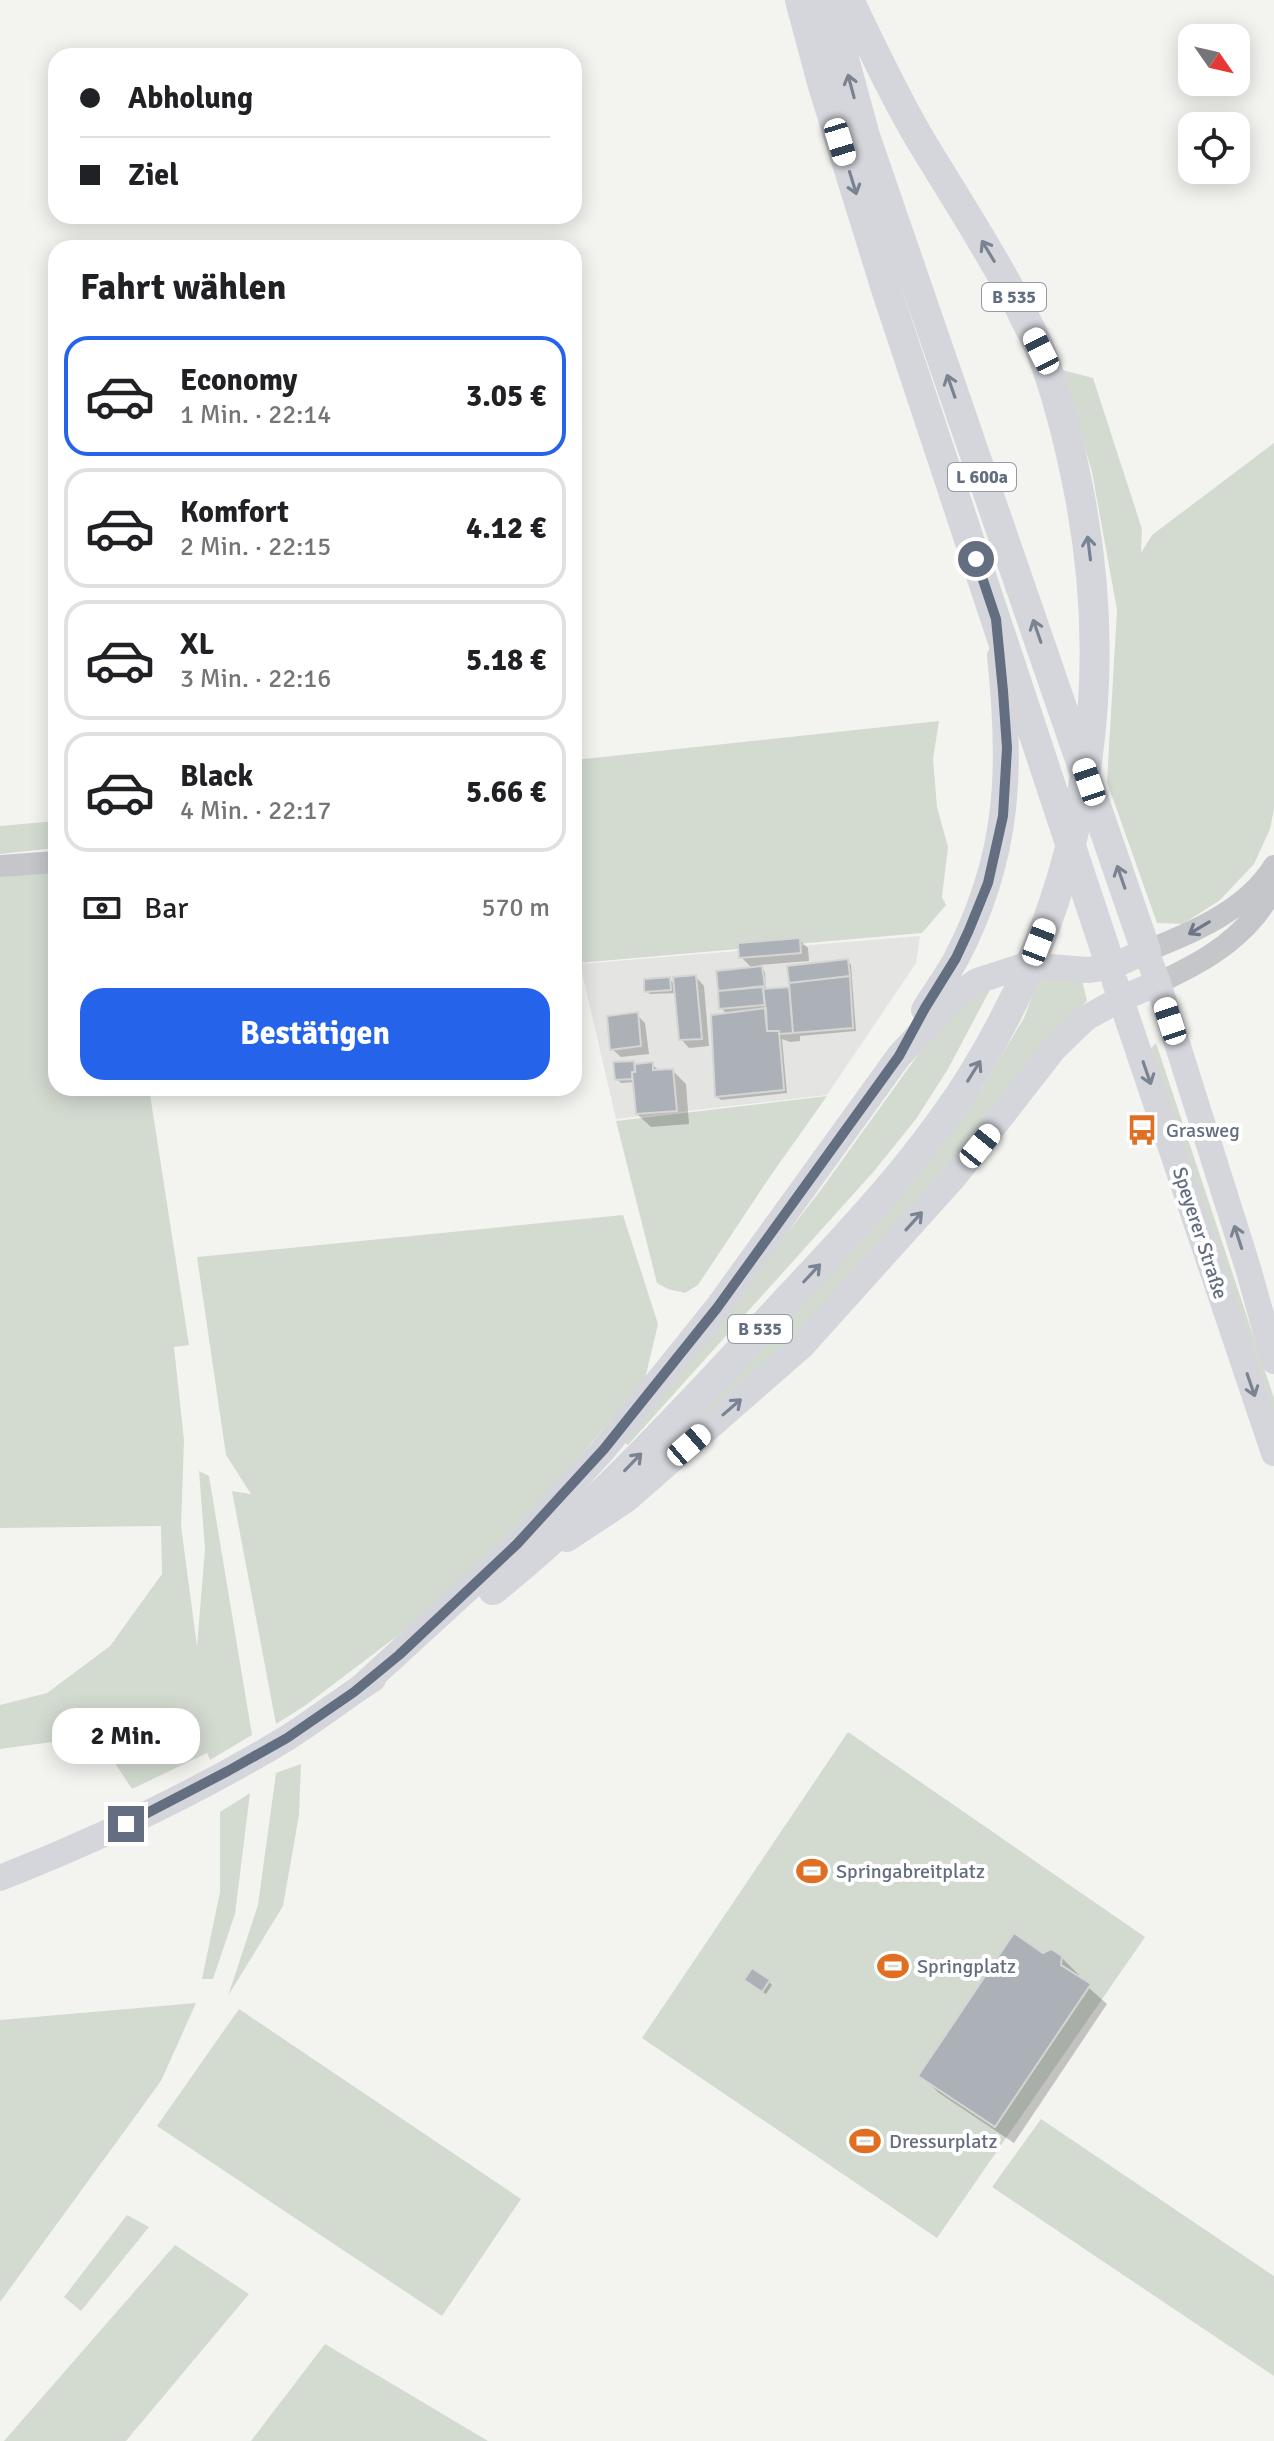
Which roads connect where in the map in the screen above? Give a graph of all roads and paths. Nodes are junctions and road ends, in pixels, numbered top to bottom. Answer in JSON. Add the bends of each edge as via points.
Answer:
{"nodes":[{"id":1,"x":800,"y":0,"type":"edge"},
{"id":2,"x":828,"y":0,"type":"edge"},
{"id":3,"x":849,"y":0,"type":"edge"},
{"id":4,"x":996,"y":619,"type":"junction"},
{"id":5,"x":48,"y":863,"type":"edge"},
{"id":6,"x":0,"y":866,"type":"edge"},
{"id":7,"x":1273,"y":866,"type":"edge"},
{"id":8,"x":1146,"y":951,"type":"junction"},
{"id":9,"x":1111,"y":967,"type":"junction"},
{"id":10,"x":1158,"y":983,"type":"junction"},
{"id":11,"x":1120,"y":999,"type":"junction"},
{"id":12,"x":899,"y":1056,"type":"junction"},
{"id":13,"x":1274,"y":1361,"type":"edge"},
{"id":14,"x":1274,"y":1453,"type":"edge"},
{"id":15,"x":493,"y":1590,"type":"junction"},
{"id":16,"x":361,"y":1687,"type":"junction"},
{"id":17,"x":0,"y":1878,"type":"edge"}],
"edges":[{"from":1,"to":4,"type":"highway","number":"B 535","one_way":true,"via":[[866,225]]},
{"from":8,"to":2,"type":"highway","number":"L 600a","one_way":true,"via":[[870,150]]},
{"from":15,"to":3,"type":"highway","number":"B 535","one_way":true,"via":[[607,1489],[734,1357],[878,1201],[949,1110],[994,1038],[1039,942],[1065,869],[1085,785],[1094,685],[1093,579],[1068,439],[1041,351],[1002,274],[889,85]]},
{"from":4,"to":9,"type":"highway"},
{"from":4,"to":12,"type":"main road","number":"B 535","via":[[1007,748],[1001,829],[969,930]]},
{"from":5,"to":6,"type":"street"},
{"from":7,"to":8,"type":"street","one_way":true,"via":[[1258,886],[1224,913],[1188,935]]},
{"from":7,"to":10,"type":"street","via":[[1272,889],[1246,927],[1203,962]]},
{"from":8,"to":9,"type":"main road"},
{"from":8,"to":10,"type":"main road","name":"Speyerer Straße","number":"L 600a"},
{"from":9,"to":11,"type":"main road","name":"Speyerer Straße"},
{"from":9,"to":12,"type":"main road","via":[[1026,965],[977,981],[956,995]]},
{"from":10,"to":11,"type":"main road"},
{"from":13,"to":10,"type":"main road","name":"Speyerer Straße","number":"L 600a","one_way":true},
{"from":11,"to":14,"type":"main road","name":"Speyerer Straße","one_way":true},
{"from":15,"to":11,"type":"main road","one_way":true,"via":[[626,1500],[802,1346],[955,1176],[1053,1050],[1086,1018]]},
{"from":12,"to":16,"type":"main road","number":"B 535","via":[[717,1308],[604,1449],[517,1544]]},
{"from":15,"to":16,"type":"main road","number":"B 535"},
{"from":16,"to":17,"type":"main road","number":"B 535","via":[[287,1738],[149,1813]]}]}
